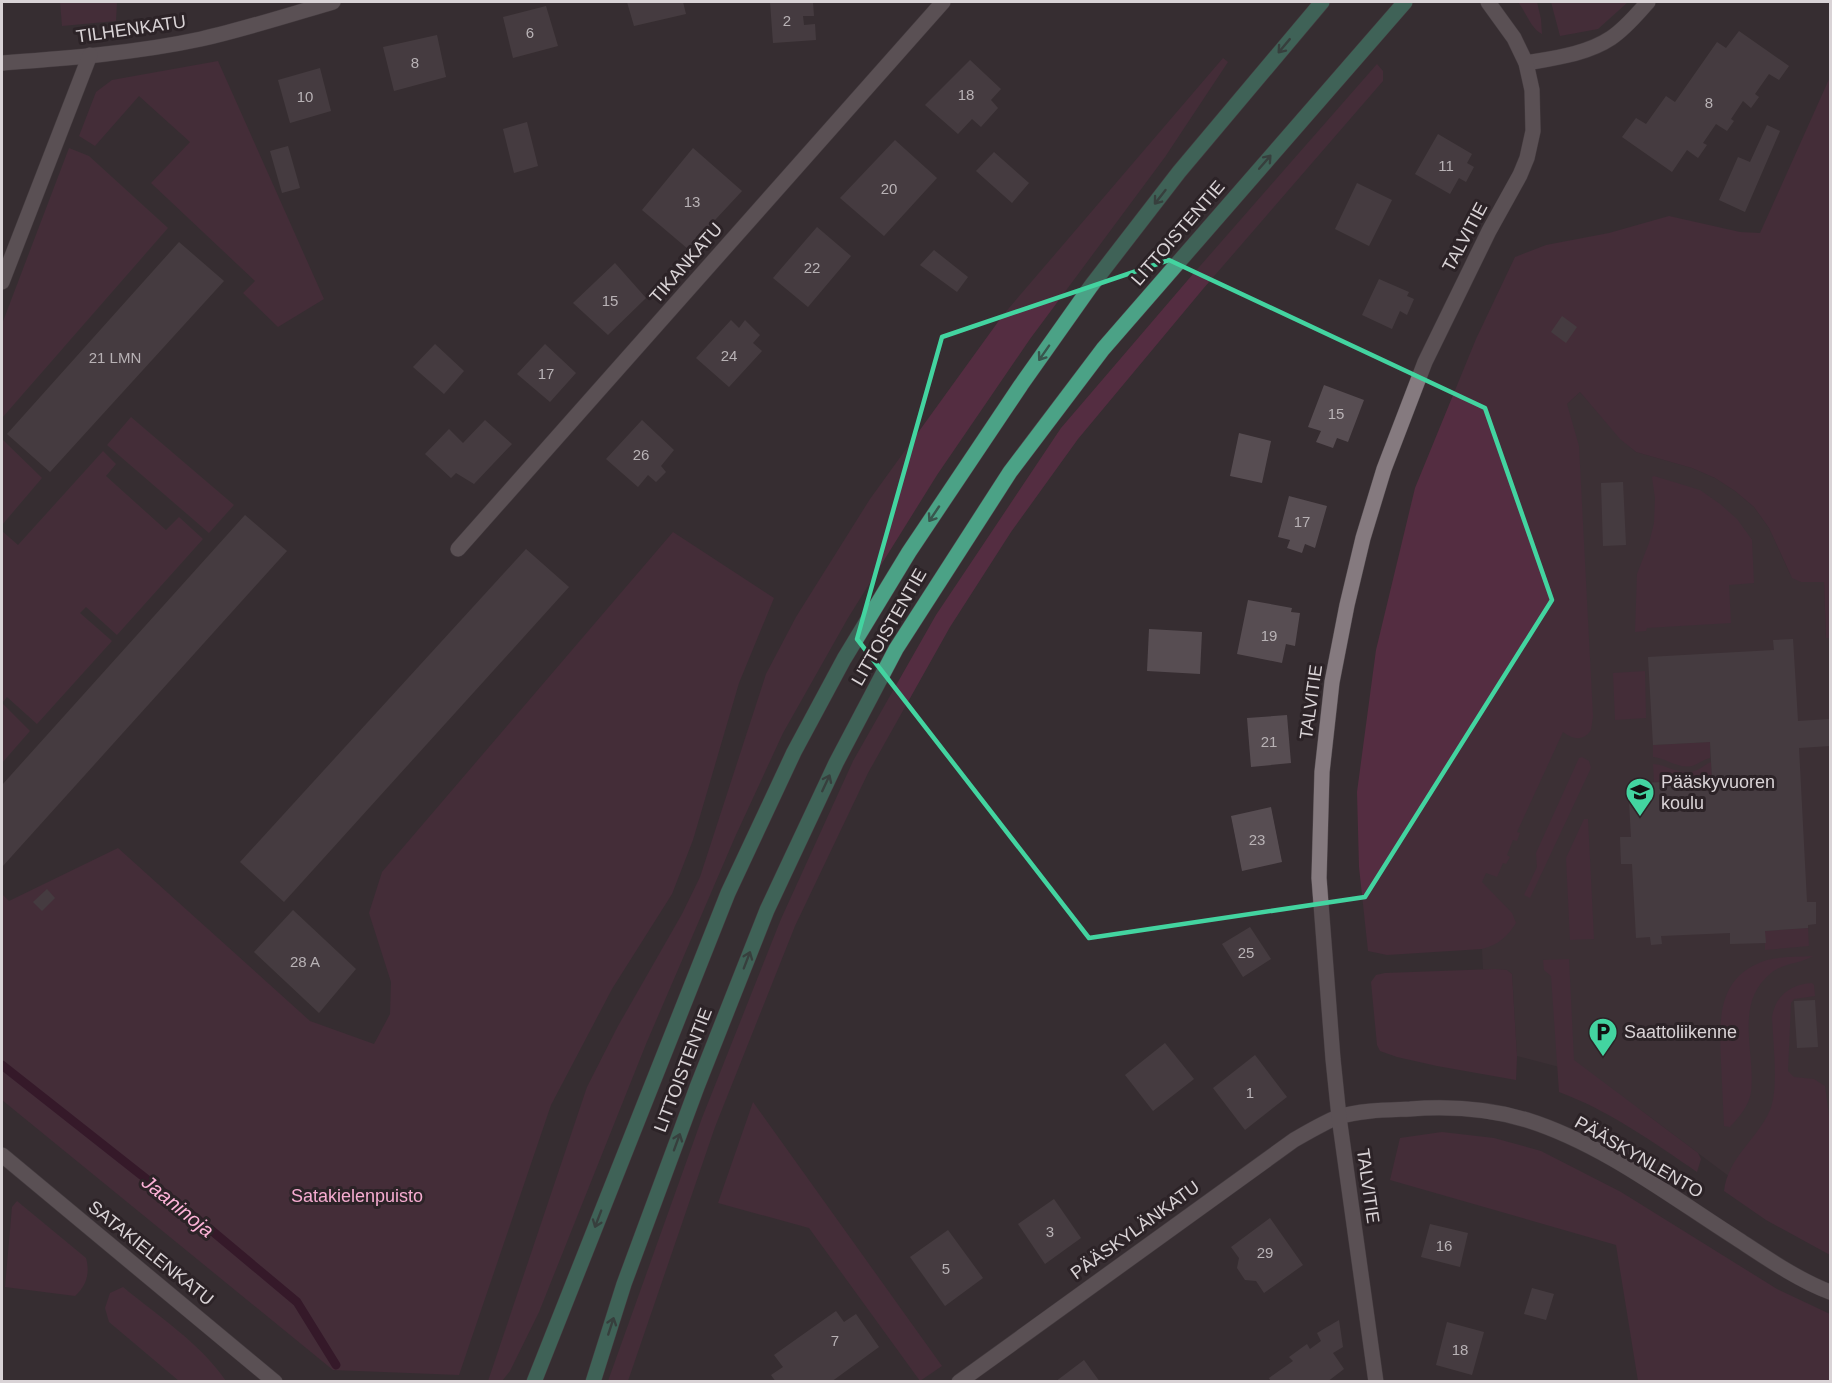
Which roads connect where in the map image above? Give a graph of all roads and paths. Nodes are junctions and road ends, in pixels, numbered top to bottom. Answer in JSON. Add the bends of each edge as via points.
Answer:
{"nodes":[{"id":1,"x":333,"y":2,"type":"edge"},
{"id":2,"x":943,"y":2,"type":"edge"},
{"id":3,"x":1322,"y":2,"type":"edge"},
{"id":4,"x":1405,"y":2,"type":"edge"},
{"id":5,"x":1488,"y":2,"type":"edge"},
{"id":6,"x":1648,"y":2,"type":"edge"},
{"id":7,"x":90,"y":56,"type":"junction"},
{"id":8,"x":2,"y":63,"type":"edge"},
{"id":9,"x":1526,"y":63,"type":"junction"},
{"id":10,"x":2,"y":282,"type":"edge"},
{"id":11,"x":458,"y":549,"type":"dead end"},
{"id":12,"x":1339,"y":1117,"type":"junction"},
{"id":13,"x":2,"y":1155,"type":"edge"},
{"id":14,"x":1830,"y":1292,"type":"edge"},
{"id":15,"x":275,"y":1382,"type":"edge"},
{"id":16,"x":534,"y":1382,"type":"edge"},
{"id":17,"x":593,"y":1382,"type":"edge"},
{"id":18,"x":958,"y":1382,"type":"edge"},
{"id":19,"x":1376,"y":1382,"type":"edge"}],
"edges":[{"from":1,"to":7,"type":"street","name":"TILHENKATU","via":[[200,39]]},
{"from":2,"to":11,"type":"street","name":"TIKANKATU"},
{"from":3,"to":16,"type":"main road","name":"LITTOISTENTIE","one_way":true,"via":[[1179,172],[1091,286],[909,552],[844,659],[794,752],[728,892]]},
{"from":17,"to":4,"type":"main road","name":"LITTOISTENTIE","one_way":true,"via":[[624,1284],[767,910],[836,763],[896,649],[1010,472],[1090,366]]},
{"from":5,"to":9,"type":"street","name":"TALVITIE","via":[[1509,30]]},
{"from":6,"to":9,"type":"street","via":[[1605,42],[1566,56]]},
{"from":7,"to":8,"type":"street","name":"TILHENKATU"},
{"from":7,"to":10,"type":"street"},
{"from":9,"to":12,"type":"street","name":"TALVITIE","via":[[1533,109],[1527,158],[1425,362],[1384,469],[1363,538],[1332,682],[1322,772],[1319,878]]},
{"from":12,"to":14,"type":"street","name":"PÄÄSKYNLENTO","via":[[1374,1111],[1464,1108],[1527,1120],[1616,1161],[1768,1259]]},
{"from":12,"to":18,"type":"street","name":"PÄÄSKYLÄNKATU","via":[[1294,1140]]},
{"from":12,"to":19,"type":"street","name":"TALVITIE"},
{"from":13,"to":15,"type":"street","name":"SATAKIELENKATU"}]}
